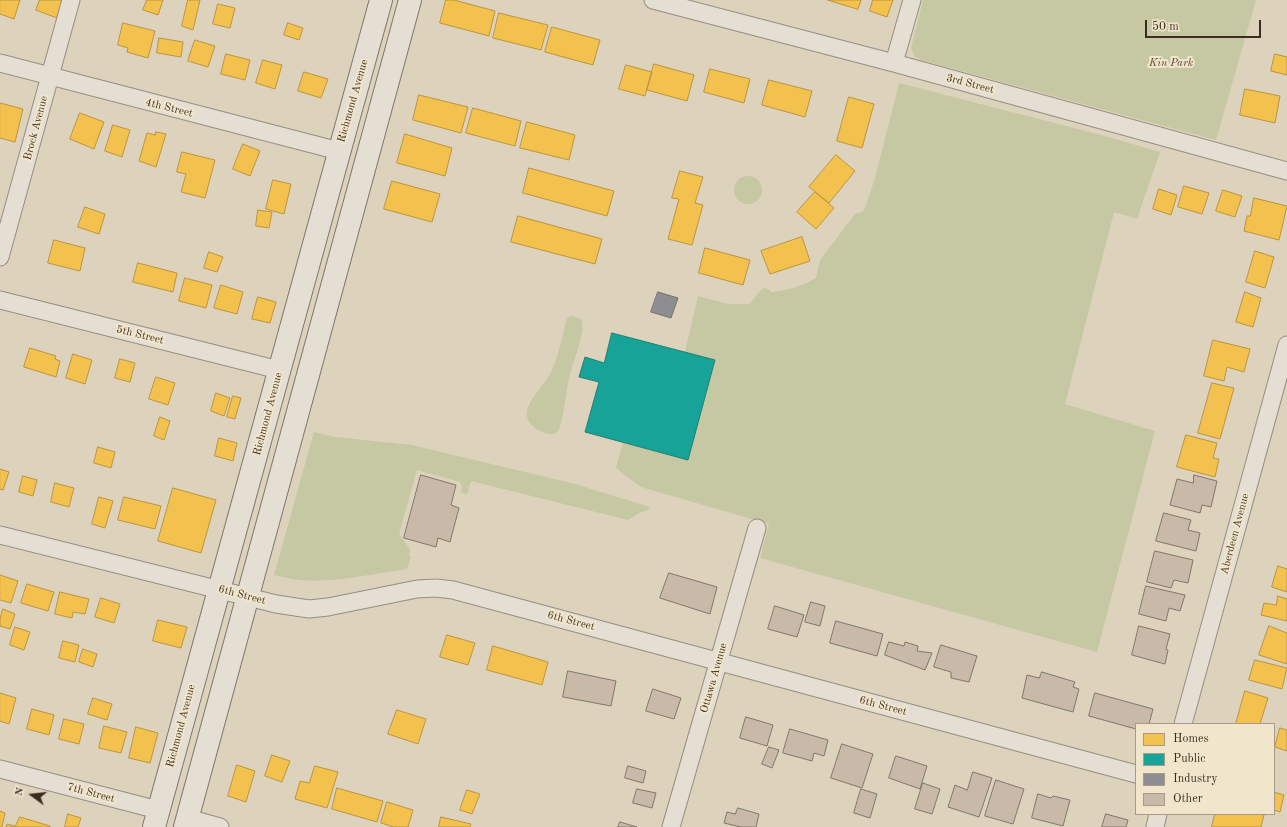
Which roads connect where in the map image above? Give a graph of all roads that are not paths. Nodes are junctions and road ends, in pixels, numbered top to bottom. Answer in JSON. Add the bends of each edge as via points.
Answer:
{"nodes":[{"id":1,"x":71,"y":0,"type":"edge"},
{"id":2,"x":381,"y":0,"type":"edge"},
{"id":3,"x":410,"y":0,"type":"edge"},
{"id":4,"x":653,"y":0,"type":"edge"},
{"id":5,"x":912,"y":0,"type":"edge"},
{"id":6,"x":0,"y":63,"type":"edge"},
{"id":7,"x":894,"y":63,"type":"junction"},
{"id":8,"x":50,"y":77,"type":"junction"},
{"id":9,"x":339,"y":151,"type":"junction"},
{"id":10,"x":1287,"y":171,"type":"edge"},
{"id":11,"x":0,"y":257,"type":"edge"},
{"id":12,"x":0,"y":300,"type":"edge"},
{"id":13,"x":1287,"y":344,"type":"edge"},
{"id":14,"x":279,"y":370,"type":"junction"},
{"id":15,"x":757,"y":528,"type":"dead end"},
{"id":16,"x":0,"y":535,"type":"edge"},
{"id":17,"x":219,"y":589,"type":"junction"},
{"id":18,"x":247,"y":597,"type":"junction"},
{"id":19,"x":718,"y":661,"type":"junction"},
{"id":20,"x":1183,"y":723,"type":"edge"},
{"id":21,"x":0,"y":769,"type":"edge"},
{"id":22,"x":1135,"y":774,"type":"edge"},
{"id":23,"x":1158,"y":815,"type":"edge"},
{"id":24,"x":156,"y":819,"type":"edge"},
{"id":25,"x":186,"y":823,"type":"edge"},
{"id":26,"x":220,"y":827,"type":"edge"},
{"id":27,"x":671,"y":827,"type":"edge"},
{"id":28,"x":1155,"y":827,"type":"edge"}],
"edges":[{"from":1,"to":8,"type":"street","name":"Brock Avenue"},
{"from":2,"to":9,"type":"main road","name":"Richmond Avenue"},
{"from":3,"to":18,"type":"main road"},
{"from":4,"to":7,"type":"street","name":"3rd Street"},
{"from":5,"to":7,"type":"street"},
{"from":6,"to":8,"type":"street","name":"4th Street"},
{"from":7,"to":10,"type":"street","name":"3rd Street"},
{"from":8,"to":9,"type":"street","name":"4th Street"},
{"from":8,"to":11,"type":"street","name":"Brock Avenue"},
{"from":9,"to":14,"type":"main road","name":"Richmond Avenue"},
{"from":12,"to":14,"type":"street","name":"5th Street"},
{"from":13,"to":20,"type":"street","name":"Aberdeen Avenue"},
{"from":14,"to":17,"type":"main road","name":"Richmond Avenue"},
{"from":15,"to":19,"type":"street","name":"Ottawa Avenue"},
{"from":16,"to":17,"type":"street","name":"6th Street"},
{"from":17,"to":18,"type":"street","name":"6th Street"},
{"from":17,"to":24,"type":"main road","name":"Richmond Avenue"},
{"from":18,"to":19,"type":"street","name":"6th Street","via":[[309,609],[417,589],[453,590]]},
{"from":18,"to":25,"type":"main road"},
{"from":19,"to":22,"type":"street","name":"6th Street"},
{"from":19,"to":27,"type":"street","name":"Ottawa Avenue"},
{"from":21,"to":24,"type":"street","name":"7th Street"},
{"from":23,"to":28,"type":"street"},
{"from":25,"to":26,"type":"street"}]}
